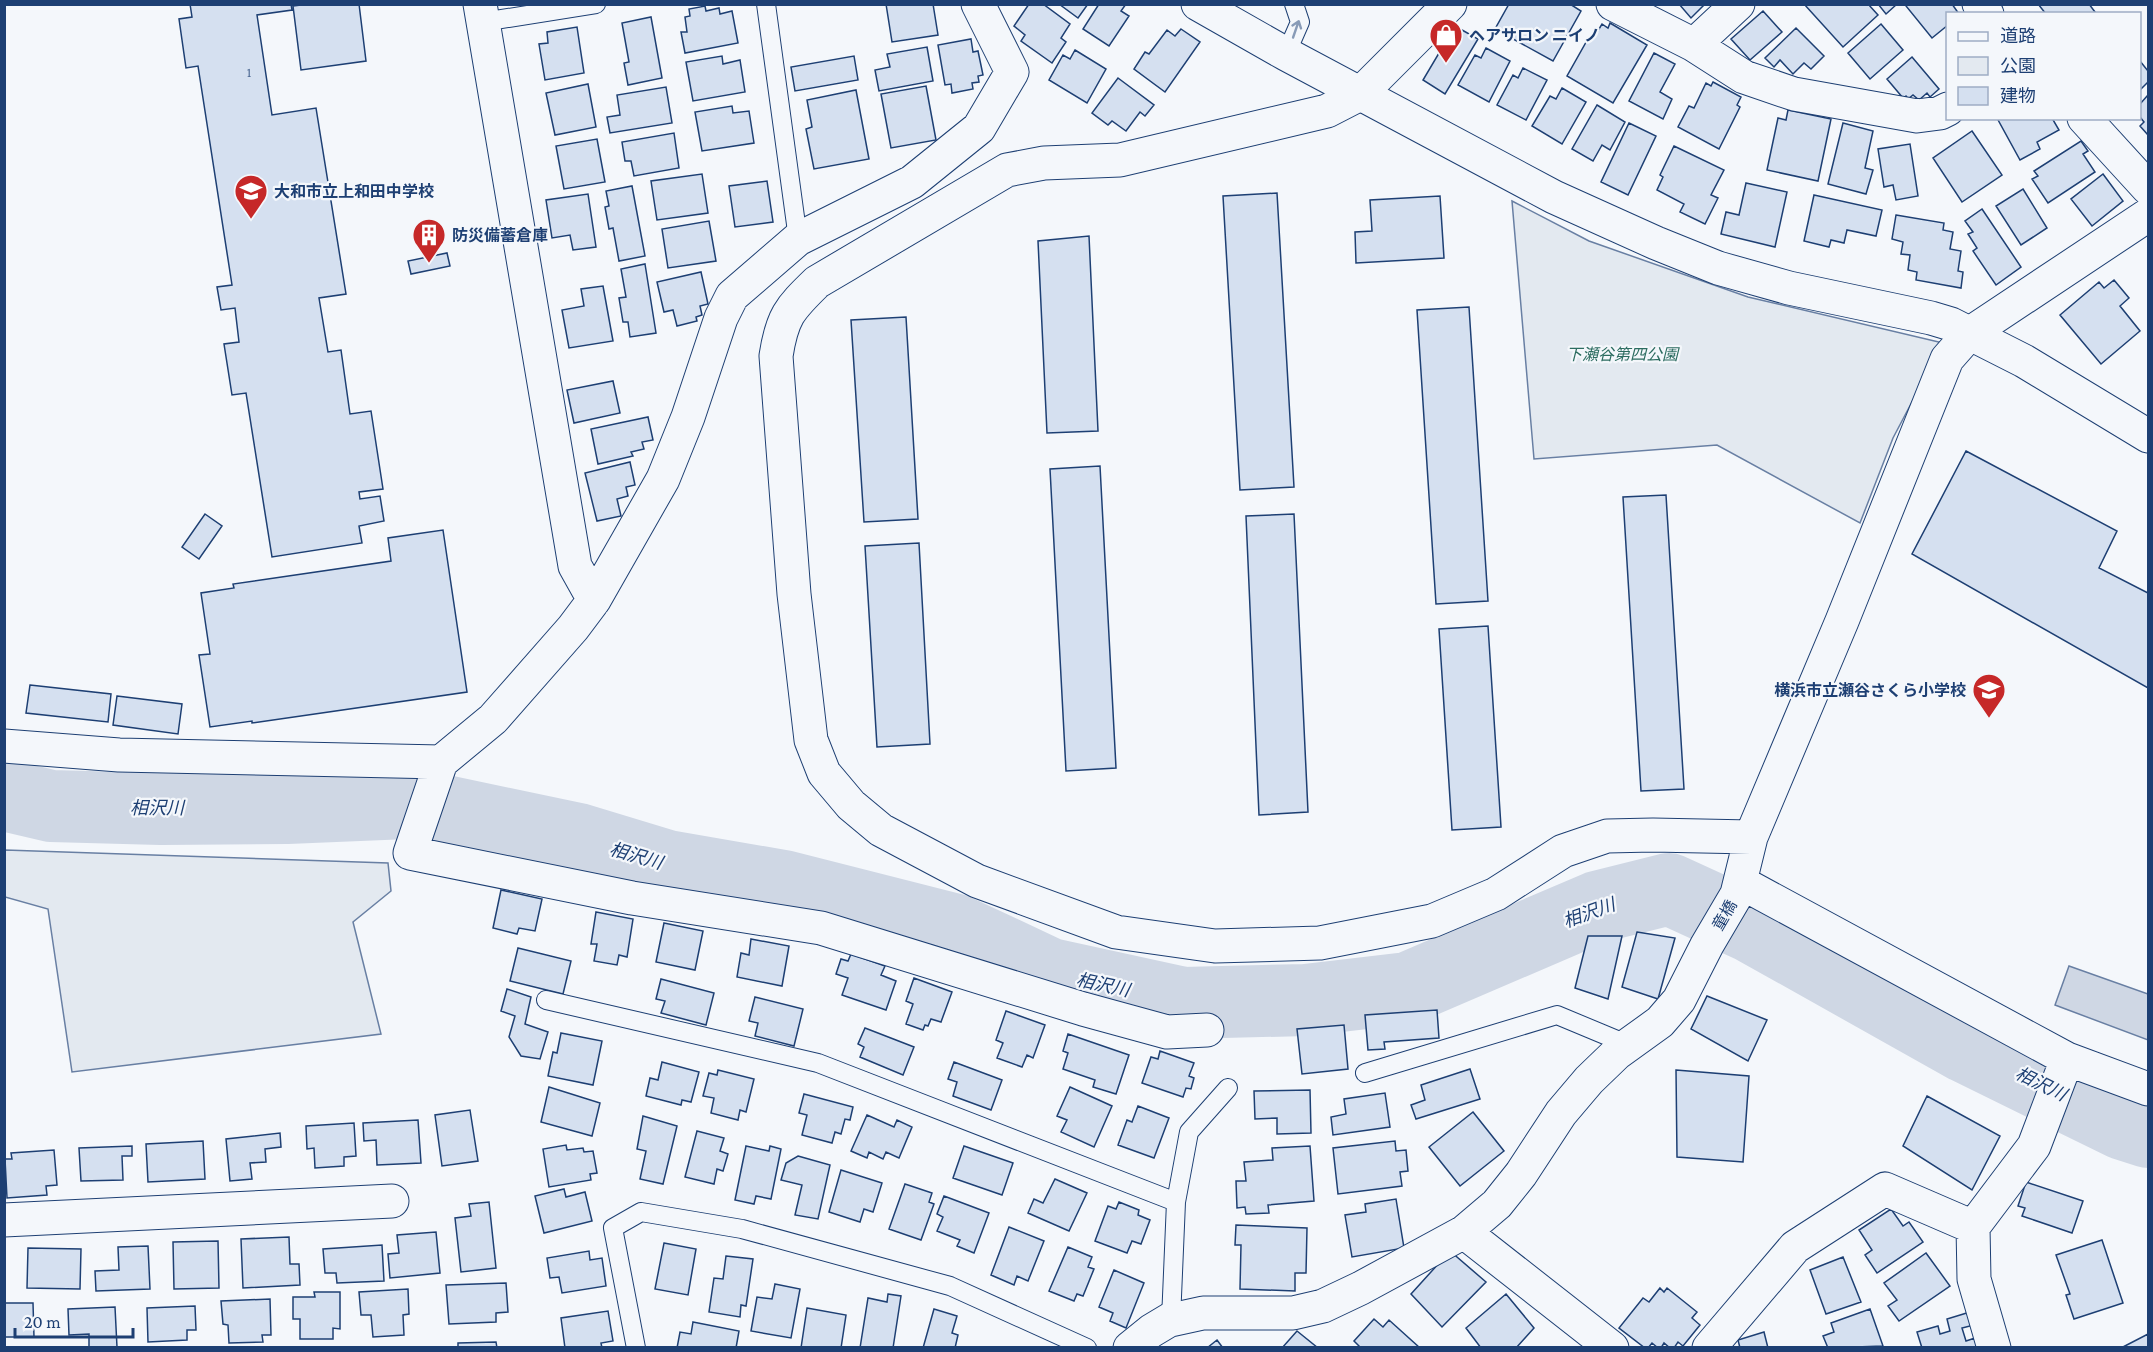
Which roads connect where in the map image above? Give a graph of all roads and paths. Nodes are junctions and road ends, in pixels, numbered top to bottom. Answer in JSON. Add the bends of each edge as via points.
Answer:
{"nodes":[{"id":1,"x":596,"y":4,"type":"edge"},
{"id":2,"x":766,"y":4,"type":"edge"},
{"id":3,"x":978,"y":4,"type":"edge"},
{"id":4,"x":1198,"y":4,"type":"edge"},
{"id":5,"x":1294,"y":4,"type":"edge"},
{"id":6,"x":1450,"y":4,"type":"edge"},
{"id":7,"x":1613,"y":4,"type":"edge"},
{"id":8,"x":1738,"y":4,"type":"edge"},
{"id":9,"x":482,"y":13,"type":"edge"},
{"id":10,"x":1694,"y":45,"type":"junction"},
{"id":11,"x":1286,"y":54,"type":"junction"},
{"id":12,"x":1360,"y":94,"type":"junction"},
{"id":13,"x":1946,"y":110,"type":"edge"},
{"id":14,"x":2086,"y":120,"type":"edge"},
{"id":15,"x":2148,"y":188,"type":"edge"},
{"id":16,"x":2148,"y":215,"type":"edge"},
{"id":17,"x":798,"y":239,"type":"junction"},
{"id":18,"x":1969,"y":334,"type":"junction"},
{"id":19,"x":2148,"y":436,"type":"edge"},
{"id":20,"x":594,"y":600,"type":"junction"},
{"id":21,"x":4,"y":746,"type":"edge"},
{"id":22,"x":435,"y":777,"type":"junction"},
{"id":23,"x":1751,"y":837,"type":"junction"},
{"id":24,"x":1738,"y":888,"type":"junction"},
{"id":25,"x":546,"y":1000,"type":"dead end"},
{"id":26,"x":1207,"y":1030,"type":"dead end"},
{"id":27,"x":1629,"y":1045,"type":"junction"},
{"id":28,"x":2064,"y":1066,"type":"junction"},
{"id":29,"x":1365,"y":1073,"type":"dead end"},
{"id":30,"x":1228,"y":1088,"type":"dead end"},
{"id":31,"x":2148,"y":1089,"type":"edge"},
{"id":32,"x":392,"y":1201,"type":"dead end"},
{"id":33,"x":1176,"y":1202,"type":"junction"},
{"id":34,"x":4,"y":1220,"type":"edge"},
{"id":35,"x":1973,"y":1227,"type":"junction"},
{"id":36,"x":1464,"y":1232,"type":"junction"},
{"id":37,"x":1171,"y":1320,"type":"junction"},
{"id":38,"x":636,"y":1347,"type":"edge"},
{"id":39,"x":1087,"y":1347,"type":"edge"},
{"id":40,"x":1130,"y":1347,"type":"edge"},
{"id":41,"x":1612,"y":1347,"type":"edge"},
{"id":42,"x":1709,"y":1347,"type":"edge"},
{"id":43,"x":1994,"y":1347,"type":"edge"}],
"edges":[{"from":1,"to":9,"type":"lane"},
{"from":2,"to":17,"type":"lane"},
{"from":3,"to":17,"type":"street","via":[[1012,72],[979,128],[912,182]]},
{"from":4,"to":11,"type":"street"},
{"from":11,"to":5,"type":"lane","one_way":true,"via":[[1300,22]]},
{"from":6,"to":12,"type":"street"},
{"from":7,"to":10,"type":"street"},
{"from":8,"to":10,"type":"street"},
{"from":9,"to":20,"type":"street","via":[[575,566]]},
{"from":10,"to":13,"type":"street","via":[[1744,77],[1794,94],[1917,116]]},
{"from":11,"to":12,"type":"street"},
{"from":12,"to":18,"type":"street","via":[[1554,197],[1718,268],[1789,288],[1931,318]]},
{"from":12,"to":23,"type":"street","via":[[1327,111],[1120,160],[1044,163],[1007,170],[817,282],[793,305],[780,332],[776,356],[794,594],[809,728],[824,773],[851,805],[881,830],[977,881],[1116,932],[1215,946],[1320,943],[1432,921],[1496,894],[1563,851],[1607,836]]},
{"from":14,"to":15,"type":"street"},
{"from":16,"to":18,"type":"street","name":"童橋"},
{"from":17,"to":20,"type":"street","via":[[732,296],[663,478]]},
{"from":18,"to":19,"type":"street","via":[[2024,361]]},
{"from":18,"to":23,"type":"street","name":"童橋","via":[[1947,360]]},
{"from":20,"to":22,"type":"street","via":[[493,718]]},
{"from":21,"to":22,"type":"street"},
{"from":22,"to":26,"type":"street","via":[[410,853],[633,898],[821,928],[1167,1032]]},
{"from":23,"to":24,"type":"street","name":"童橋"},
{"from":24,"to":27,"type":"street","name":"童橋","via":[[1679,1000],[1660,1022]]},
{"from":24,"to":28,"type":"street"},
{"from":25,"to":33,"type":"lane","via":[[818,1063]]},
{"from":27,"to":29,"type":"lane","via":[[1557,1015]]},
{"from":27,"to":36,"type":"street","name":"童橋","via":[[1589,1080],[1497,1204]]},
{"from":28,"to":31,"type":"street"},
{"from":28,"to":35,"type":"street","via":[[2034,1146]]},
{"from":30,"to":33,"type":"lane","via":[[1189,1132]]},
{"from":32,"to":34,"type":"street"},
{"from":33,"to":37,"type":"lane"},
{"from":35,"to":42,"type":"street","via":[[1885,1189],[1795,1247]]},
{"from":35,"to":43,"type":"street","via":[[1974,1279]]},
{"from":36,"to":37,"type":"street","name":"童橋","via":[[1323,1306],[1293,1314],[1203,1313]]},
{"from":36,"to":41,"type":"street"},
{"from":37,"to":40,"type":"street","name":"童橋"},
{"from":38,"to":39,"type":"lane","via":[[612,1228],[641,1212],[742,1229],[950,1286]]}]}
